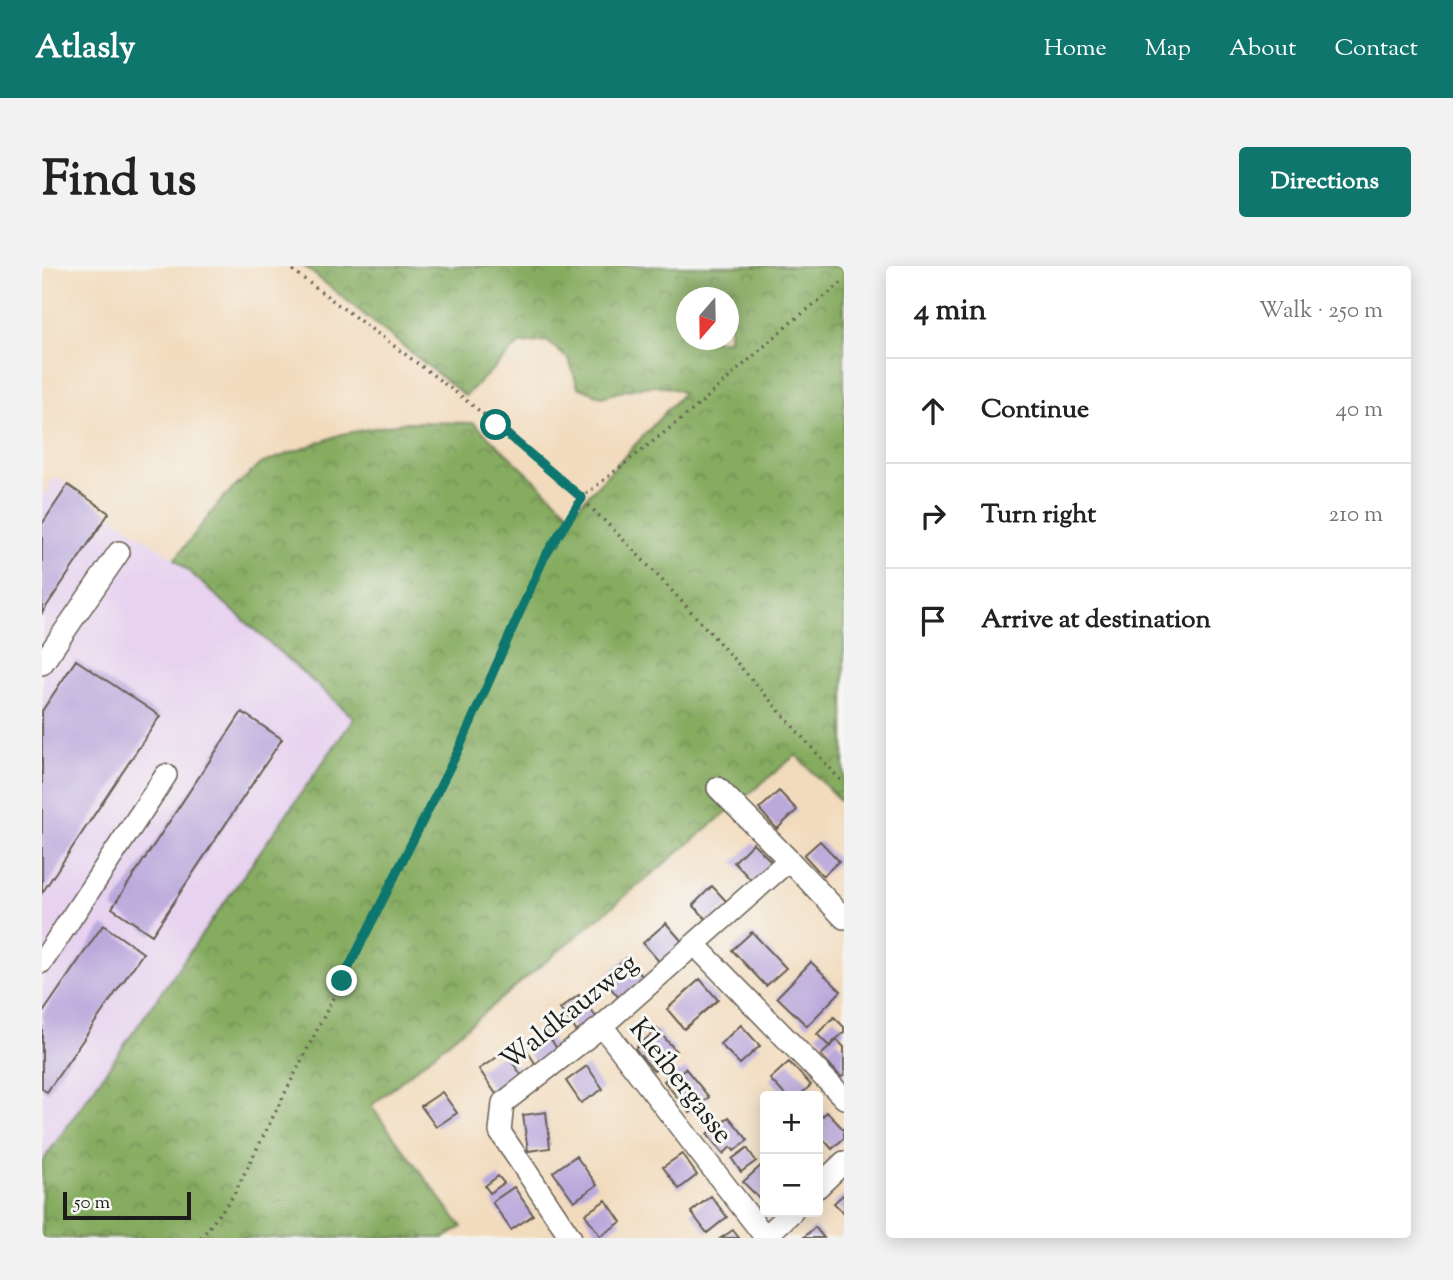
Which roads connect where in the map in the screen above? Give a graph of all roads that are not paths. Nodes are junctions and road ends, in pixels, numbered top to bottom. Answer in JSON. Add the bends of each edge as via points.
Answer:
{"nodes":[{"id":1,"x":119,"y":552,"type":"dead end"},
{"id":2,"x":42,"y":664,"type":"edge"},
{"id":3,"x":166,"y":775,"type":"dead end"},
{"id":4,"x":718,"y":788,"type":"dead end"},
{"id":5,"x":789,"y":860,"type":"junction"},
{"id":6,"x":844,"y":918,"type":"edge"},
{"id":7,"x":695,"y":945,"type":"junction"},
{"id":8,"x":42,"y":962,"type":"edge"},
{"id":9,"x":602,"y":1026,"type":"junction"},
{"id":10,"x":844,"y":1098,"type":"edge"},
{"id":11,"x":844,"y":1162,"type":"edge"},
{"id":12,"x":823,"y":1182,"type":"edge"},
{"id":13,"x":787,"y":1217,"type":"edge"},
{"id":14,"x":571,"y":1238,"type":"edge"},
{"id":15,"x":766,"y":1238,"type":"edge"}],
"edges":[{"from":1,"to":2,"type":"street"},
{"from":3,"to":8,"type":"street"},
{"from":4,"to":5,"type":"street"},
{"from":5,"to":6,"type":"street"},
{"from":5,"to":7,"type":"street","name":"Waldkauzweg"},
{"from":7,"to":9,"type":"street","name":"Waldkauzweg"},
{"from":7,"to":10,"type":"street"},
{"from":9,"to":14,"type":"street","name":"Waldkauzweg","via":[[503,1102],[500,1132]]},
{"from":9,"to":15,"type":"street","name":"Kleibergasse"},
{"from":11,"to":12,"type":"street"},
{"from":13,"to":15,"type":"street"}]}
